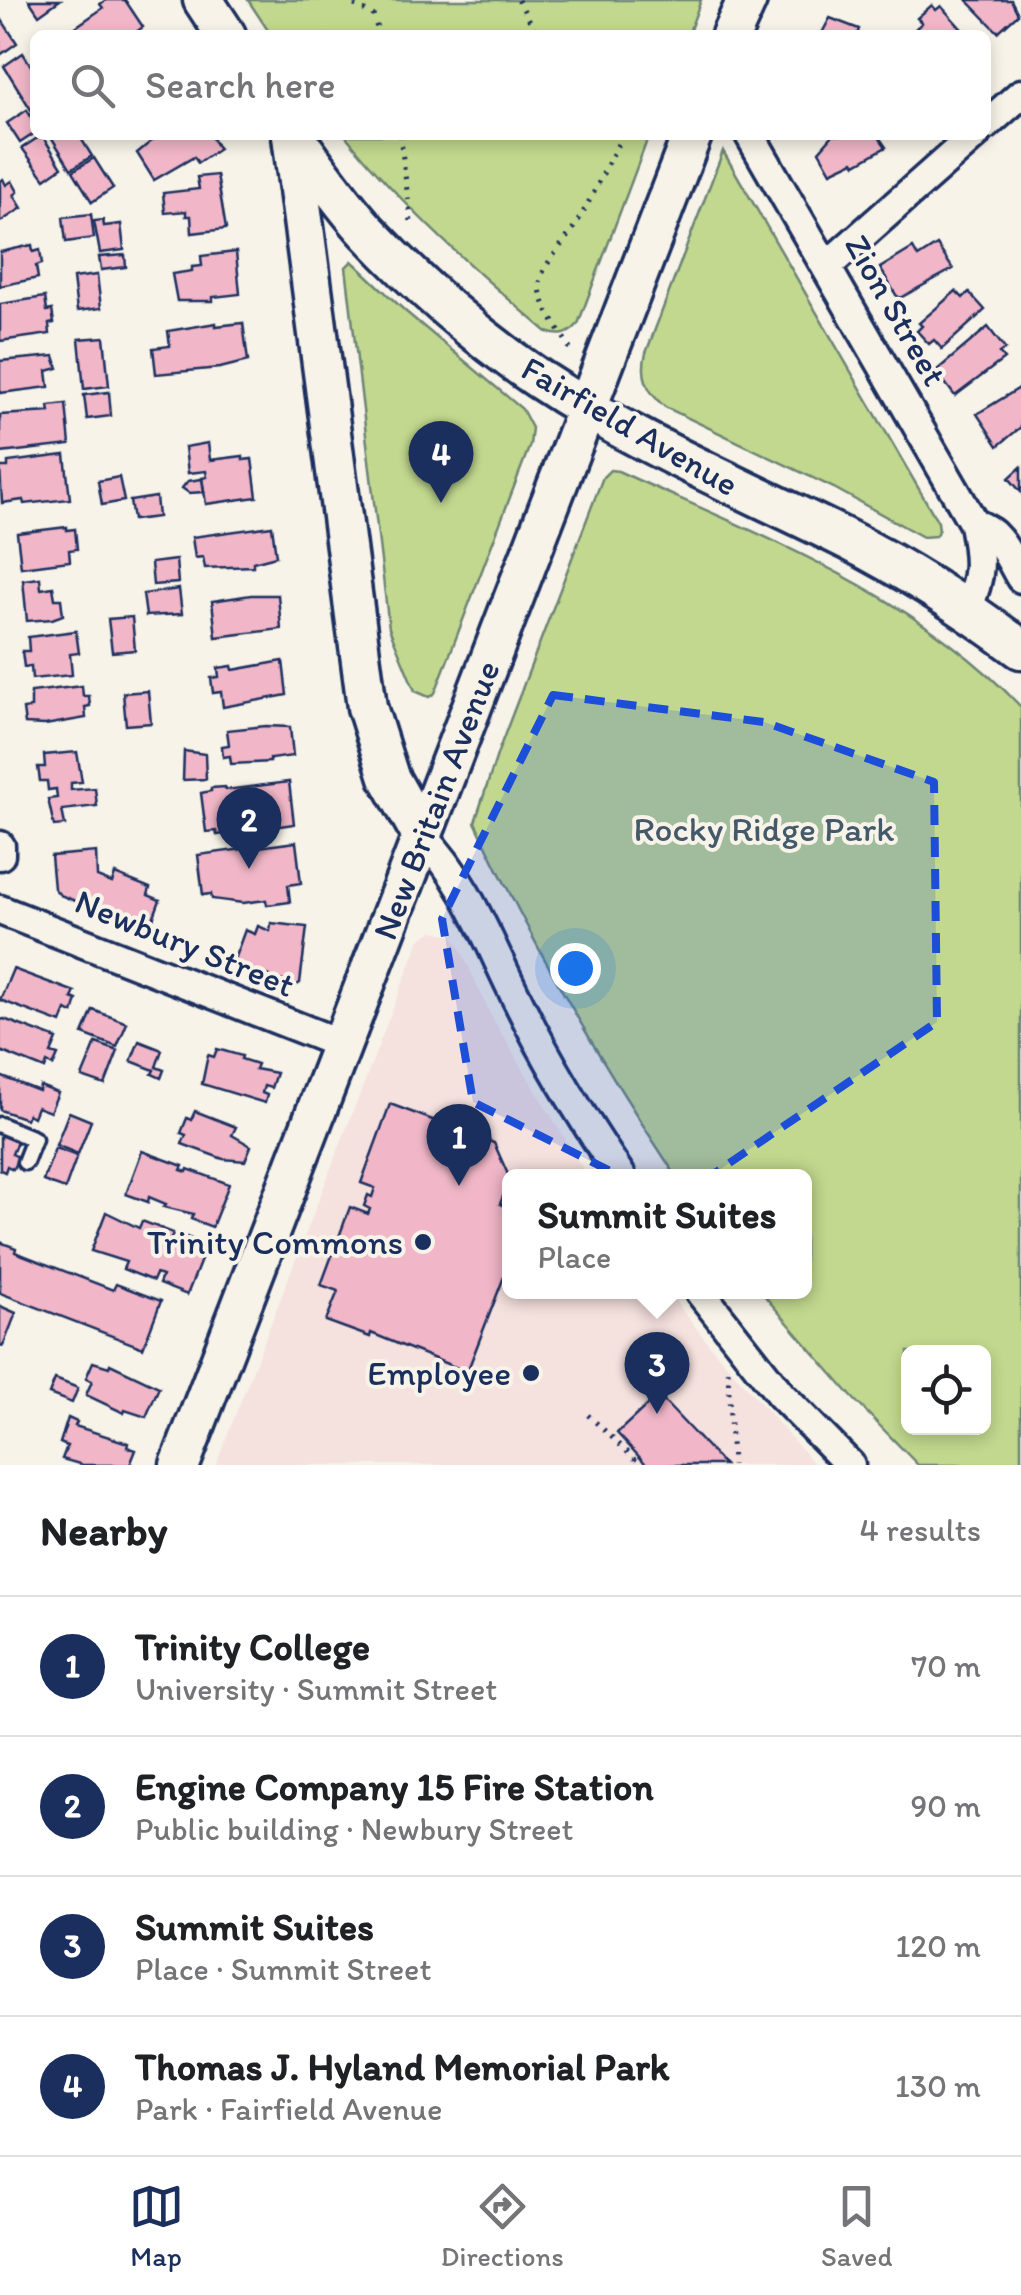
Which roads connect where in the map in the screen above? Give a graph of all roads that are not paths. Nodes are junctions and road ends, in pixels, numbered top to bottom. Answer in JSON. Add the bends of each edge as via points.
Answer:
{"nodes":[{"id":1,"x":203,"y":0,"type":"edge"},
{"id":2,"x":746,"y":0,"type":"edge"},
{"id":3,"x":223,"y":30,"type":"edge"},
{"id":4,"x":733,"y":30,"type":"edge"},
{"id":5,"x":1021,"y":94,"type":"edge"},
{"id":6,"x":991,"y":121,"type":"edge"},
{"id":7,"x":293,"y":140,"type":"edge"},
{"id":8,"x":296,"y":140,"type":"edge"},
{"id":9,"x":690,"y":140,"type":"edge"},
{"id":10,"x":753,"y":140,"type":"edge"},
{"id":11,"x":969,"y":140,"type":"edge"},
{"id":12,"x":827,"y":266,"type":"junction"},
{"id":13,"x":588,"y":408,"type":"junction"},
{"id":14,"x":974,"y":524,"type":"junction"},
{"id":15,"x":1021,"y":578,"type":"edge"},
{"id":16,"x":967,"y":610,"type":"junction"},
{"id":17,"x":1021,"y":649,"type":"edge"},
{"id":18,"x":422,"y":836,"type":"junction"},
{"id":19,"x":0,"y":846,"type":"edge"},
{"id":20,"x":0,"y":855,"type":"edge"},
{"id":21,"x":0,"y":910,"type":"edge"},
{"id":22,"x":342,"y":1046,"type":"junction"},
{"id":23,"x":0,"y":1125,"type":"edge"},
{"id":24,"x":25,"y":1162,"type":"dead end"},
{"id":25,"x":618,"y":1169,"type":"edge"},
{"id":26,"x":705,"y":1299,"type":"edge"},
{"id":27,"x":180,"y":1465,"type":"edge"},
{"id":28,"x":850,"y":1465,"type":"edge"}],
"edges":[{"from":1,"to":3,"type":"main road"},
{"from":2,"to":4,"type":"main road"},
{"from":5,"to":6,"type":"street"},
{"from":7,"to":18,"type":"main road","name":"Fairfield Avenue","via":[[367,707],[389,777]]},
{"from":8,"to":13,"type":"main road","name":"Fairfield Avenue","via":[[366,229],[411,273],[497,348]]},
{"from":9,"to":13,"type":"main road","name":"New Britain Avenue"},
{"from":10,"to":12,"type":"street","name":"Zion Street"},
{"from":11,"to":12,"type":"street"},
{"from":12,"to":14,"type":"street","name":"Zion Street"},
{"from":13,"to":16,"type":"main road","name":"Fairfield Avenue","via":[[678,460],[848,540]]},
{"from":13,"to":18,"type":"main road","name":"New Britain Avenue"},
{"from":14,"to":15,"type":"street","name":"Zion Street","via":[[996,536]]},
{"from":14,"to":16,"type":"street","name":"Zion Street","via":[[981,562]]},
{"from":16,"to":17,"type":"main road","name":"Fairfield Avenue"},
{"from":18,"to":22,"type":"main road","name":"New Britain Avenue"},
{"from":18,"to":25,"type":"street","via":[[474,910],[543,1051]]},
{"from":19,"to":20,"type":"street"},
{"from":21,"to":22,"type":"street","name":"Newbury Street"},
{"from":22,"to":27,"type":"main road","name":"New Britain Avenue"},
{"from":23,"to":24,"type":"lane","via":[[34,1139]]},
{"from":26,"to":28,"type":"street","via":[[780,1395]]}]}
